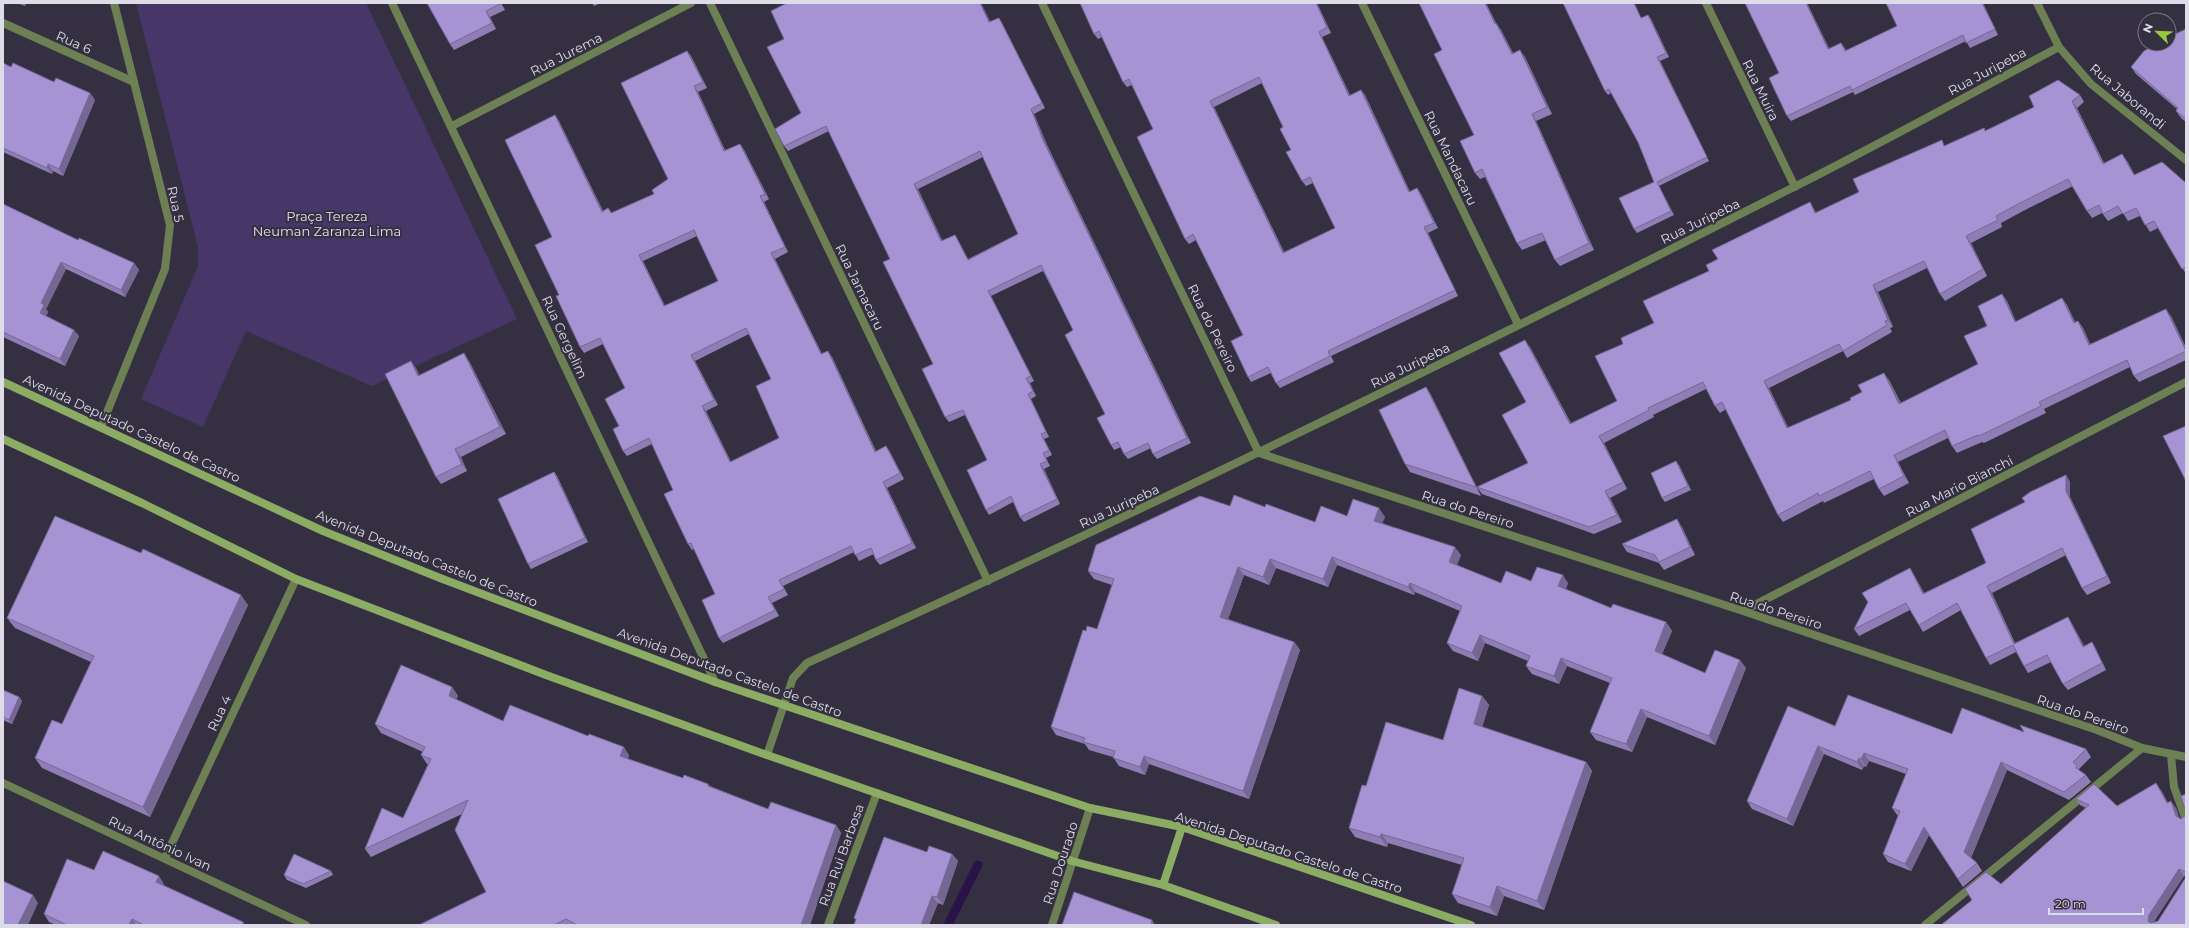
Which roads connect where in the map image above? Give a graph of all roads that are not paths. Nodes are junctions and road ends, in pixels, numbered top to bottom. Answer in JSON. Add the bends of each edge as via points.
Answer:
{"nodes":[{"id":1,"x":114,"y":3,"type":"edge"},
{"id":2,"x":392,"y":3,"type":"edge"},
{"id":3,"x":691,"y":3,"type":"edge"},
{"id":4,"x":710,"y":3,"type":"edge"},
{"id":5,"x":1042,"y":3,"type":"edge"},
{"id":6,"x":1362,"y":3,"type":"edge"},
{"id":7,"x":1706,"y":3,"type":"edge"},
{"id":8,"x":2037,"y":3,"type":"edge"},
{"id":9,"x":3,"y":23,"type":"edge"},
{"id":10,"x":2059,"y":47,"type":"junction"},
{"id":11,"x":134,"y":82,"type":"junction"},
{"id":12,"x":452,"y":126,"type":"junction"},
{"id":13,"x":2186,"y":160,"type":"edge"},
{"id":14,"x":1795,"y":187,"type":"junction"},
{"id":15,"x":1518,"y":324,"type":"junction"},
{"id":16,"x":3,"y":382,"type":"edge"},
{"id":17,"x":2186,"y":382,"type":"edge"},
{"id":18,"x":101,"y":426,"type":"junction"},
{"id":19,"x":3,"y":439,"type":"edge"},
{"id":20,"x":1260,"y":453,"type":"junction"},
{"id":21,"x":296,"y":579,"type":"junction"},
{"id":22,"x":988,"y":581,"type":"junction"},
{"id":23,"x":1743,"y":611,"type":"junction"},
{"id":24,"x":715,"y":682,"type":"junction"},
{"id":25,"x":784,"y":705,"type":"junction"},
{"id":26,"x":2142,"y":748,"type":"junction"},
{"id":27,"x":767,"y":755,"type":"junction"},
{"id":28,"x":2170,"y":755,"type":"junction"},
{"id":29,"x":2186,"y":758,"type":"edge"},
{"id":30,"x":3,"y":783,"type":"edge"},
{"id":31,"x":877,"y":792,"type":"junction"},
{"id":32,"x":1090,"y":808,"type":"junction"},
{"id":33,"x":2186,"y":820,"type":"edge"},
{"id":34,"x":1182,"y":827,"type":"junction"},
{"id":35,"x":165,"y":858,"type":"junction"},
{"id":36,"x":1072,"y":861,"type":"junction"},
{"id":37,"x":1163,"y":885,"type":"junction"},
{"id":38,"x":306,"y":925,"type":"edge"},
{"id":39,"x":828,"y":925,"type":"edge"},
{"id":40,"x":1052,"y":925,"type":"edge"},
{"id":41,"x":1276,"y":925,"type":"edge"},
{"id":42,"x":1471,"y":925,"type":"edge"},
{"id":43,"x":1925,"y":925,"type":"edge"}],
"edges":[{"from":1,"to":11,"type":"street","name":"Rua 5"},
{"from":2,"to":12,"type":"street","name":"Rua Gergelim"},
{"from":3,"to":12,"type":"street","name":"Rua Jurema"},
{"from":4,"to":22,"type":"street","name":"Rua Jamacaru"},
{"from":5,"to":20,"type":"street","name":"Rua do Pereiro"},
{"from":6,"to":15,"type":"street","name":"Rua Mandacaru"},
{"from":7,"to":14,"type":"street","name":"Rua Muira"},
{"from":8,"to":10,"type":"street","name":"Rua Jaborandi"},
{"from":9,"to":11,"type":"street","name":"Rua 6"},
{"from":10,"to":13,"type":"street","name":"Rua Jaborandi","via":[[2092,84]]},
{"from":10,"to":14,"type":"street","name":"Rua Juripeba"},
{"from":11,"to":18,"type":"street","name":"Rua 5","via":[[170,225],[166,269]]},
{"from":12,"to":24,"type":"street","name":"Rua Gergelim"},
{"from":14,"to":15,"type":"street","name":"Rua Juripeba"},
{"from":15,"to":20,"type":"street","name":"Rua Juripeba"},
{"from":16,"to":18,"type":"main road","name":"Avenida Deputado Castelo de Castro"},
{"from":17,"to":23,"type":"street","name":"Rua Mario Bianchi"},
{"from":18,"to":24,"type":"main road","name":"Avenida Deputado Castelo de Castro","via":[[323,531]]},
{"from":19,"to":21,"type":"main road","via":[[142,503]]},
{"from":20,"to":22,"type":"street","name":"Rua Juripeba"},
{"from":20,"to":23,"type":"street","name":"Rua do Pereiro"},
{"from":21,"to":27,"type":"main road","via":[[546,675]]},
{"from":21,"to":35,"type":"street","name":"Rua 4"},
{"from":22,"to":25,"type":"street","name":"Rua Juripeba","via":[[807,662],[793,678]]},
{"from":23,"to":26,"type":"street","name":"Rua do Pereiro","via":[[2097,730]]},
{"from":24,"to":25,"type":"main road","name":"Avenida Deputado Castelo de Castro"},
{"from":25,"to":27,"type":"street","name":"Rua Juripeba"},
{"from":25,"to":32,"type":"main road","name":"Avenida Deputado Castelo de Castro"},
{"from":26,"to":28,"type":"street","name":"Rua do Pereiro"},
{"from":26,"to":43,"type":"street"},
{"from":27,"to":31,"type":"main road"},
{"from":28,"to":29,"type":"street","name":"Rua do Pereiro"},
{"from":28,"to":33,"type":"street","via":[[2174,787]]},
{"from":30,"to":35,"type":"street","name":"Rua Antônio Ivan"},
{"from":31,"to":36,"type":"main road"},
{"from":31,"to":39,"type":"street","name":"Rua Rui Barbosa"},
{"from":32,"to":34,"type":"main road","name":"Avenida Deputado Castelo de Castro"},
{"from":32,"to":36,"type":"street","name":"Rua Dourado"},
{"from":34,"to":37,"type":"main road"},
{"from":34,"to":42,"type":"main road","name":"Avenida Deputado Castelo de Castro"},
{"from":35,"to":38,"type":"street","name":"Rua Antônio Ivan"},
{"from":36,"to":37,"type":"main road"},
{"from":36,"to":40,"type":"street","name":"Rua Dourado"},
{"from":37,"to":41,"type":"main road"}]}
